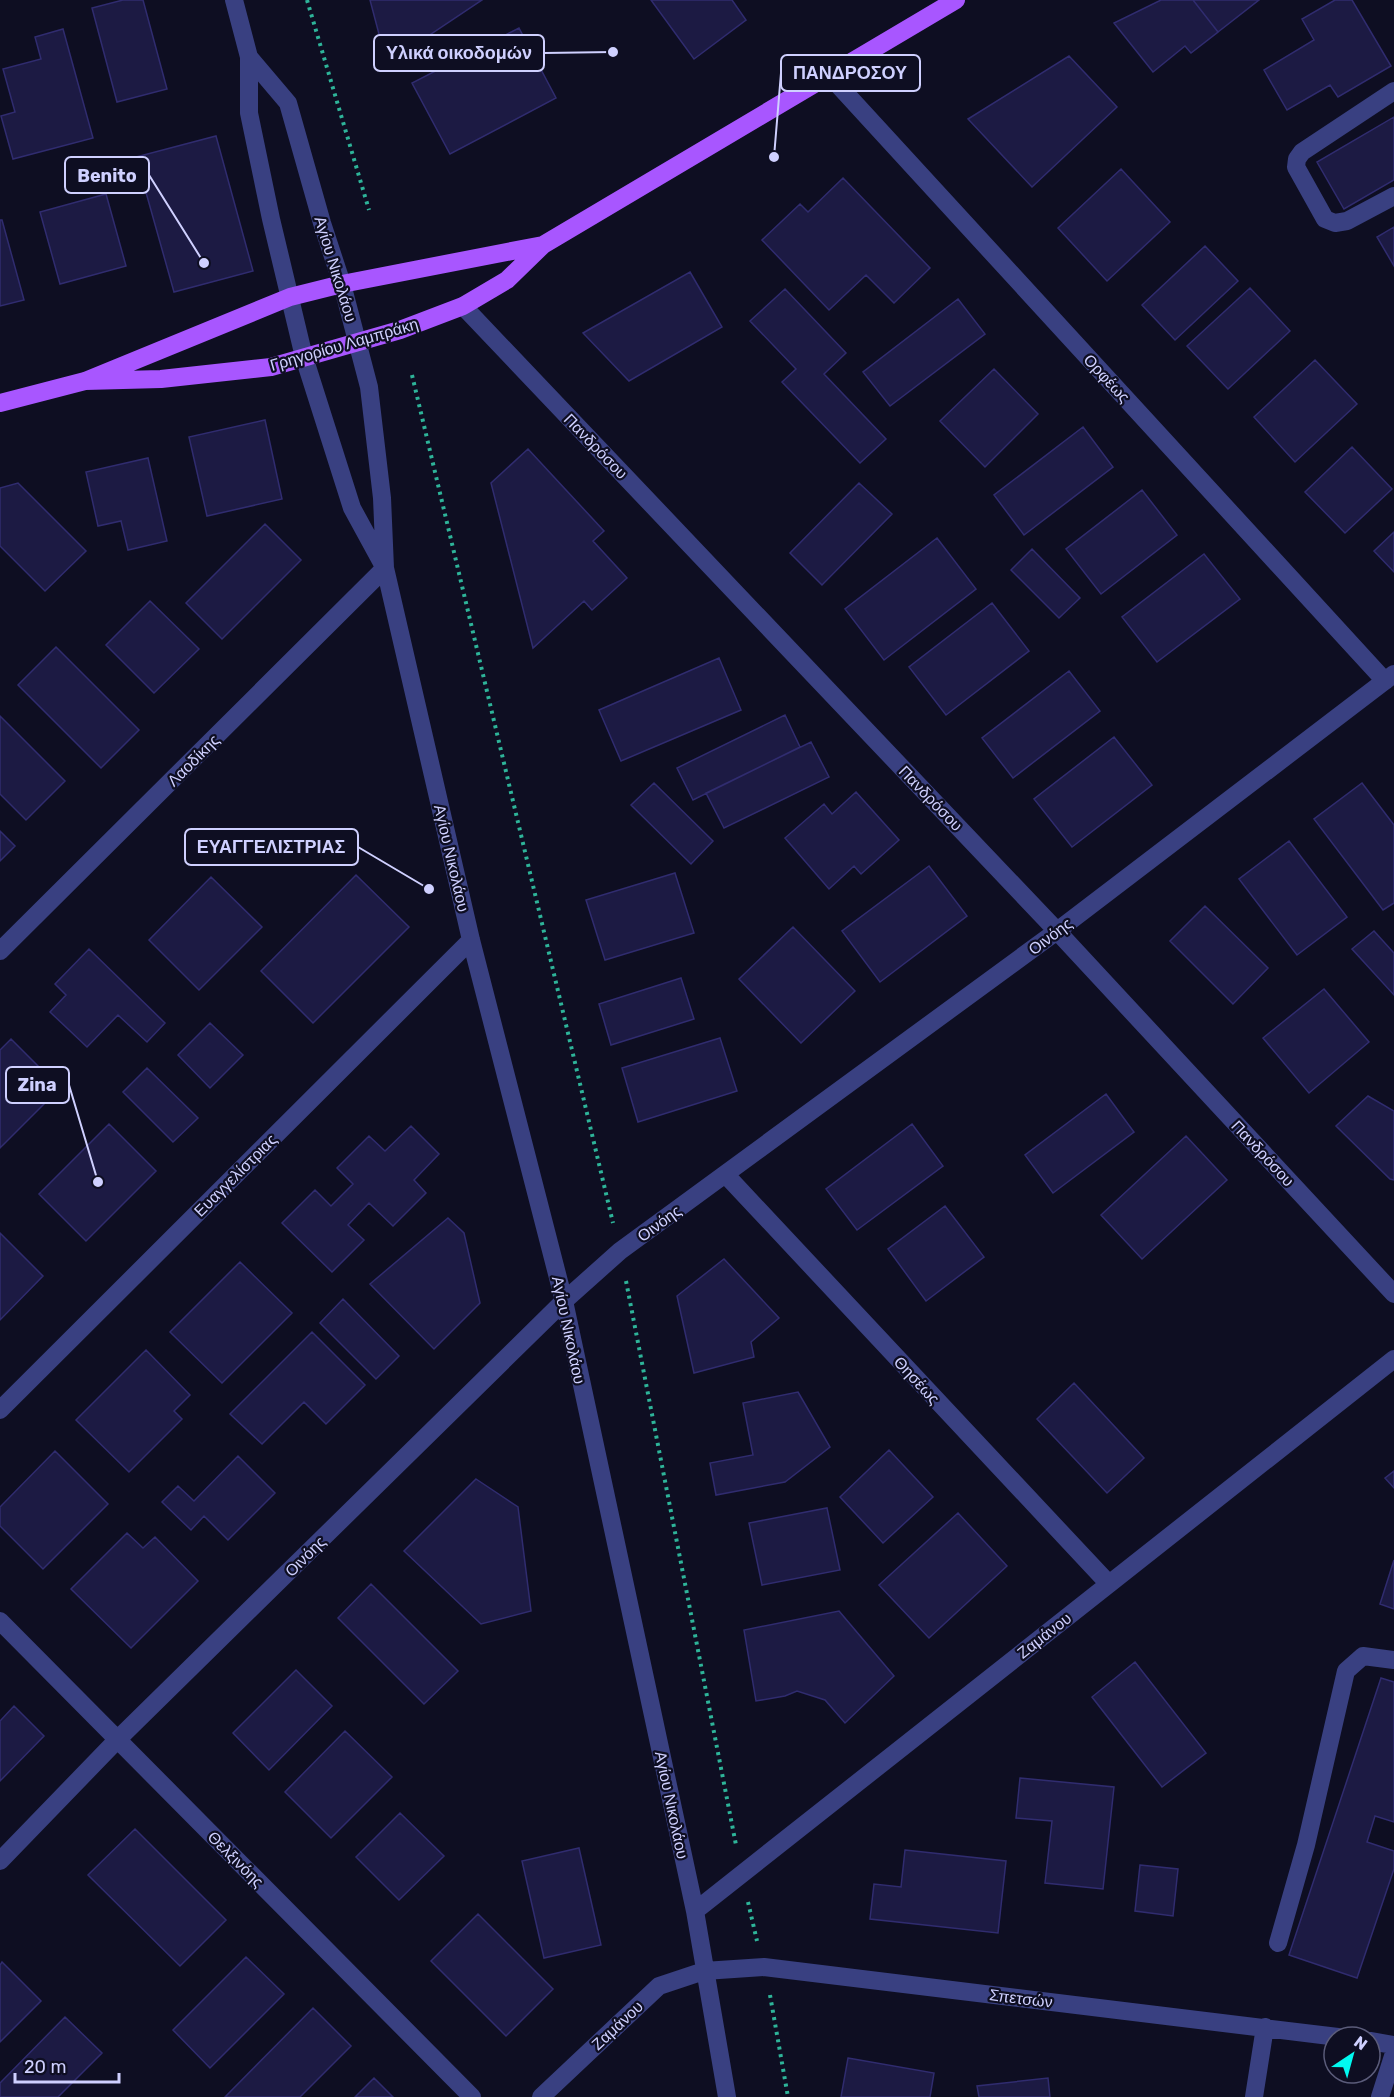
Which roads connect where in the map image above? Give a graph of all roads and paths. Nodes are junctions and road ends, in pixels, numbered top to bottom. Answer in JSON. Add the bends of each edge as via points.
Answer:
{"nodes":[{"id":1,"x":234,"y":0,"type":"edge"},
{"id":2,"x":307,"y":0,"type":"edge"},
{"id":3,"x":956,"y":0,"type":"edge"},
{"id":4,"x":249,"y":57,"type":"junction"},
{"id":5,"x":829,"y":75,"type":"junction"},
{"id":6,"x":1394,"y":91,"type":"edge"},
{"id":7,"x":1394,"y":196,"type":"edge"},
{"id":8,"x":369,"y":210,"type":"dead end"},
{"id":9,"x":543,"y":245,"type":"junction"},
{"id":10,"x":342,"y":284,"type":"junction"},
{"id":11,"x":290,"y":297,"type":"junction"},
{"id":12,"x":463,"y":306,"type":"junction"},
{"id":13,"x":357,"y":342,"type":"junction"},
{"id":14,"x":304,"y":357,"type":"junction"},
{"id":15,"x":85,"y":381,"type":"junction"},
{"id":16,"x":0,"y":403,"type":"edge"},
{"id":17,"x":385,"y":568,"type":"junction"},
{"id":18,"x":1390,"y":678,"type":"edge"},
{"id":19,"x":1057,"y":931,"type":"junction"},
{"id":20,"x":471,"y":940,"type":"junction"},
{"id":21,"x":0,"y":951,"type":"edge"},
{"id":22,"x":726,"y":1175,"type":"junction"},
{"id":23,"x":1394,"y":1294,"type":"edge"},
{"id":24,"x":564,"y":1301,"type":"junction"},
{"id":25,"x":1394,"y":1359,"type":"edge"},
{"id":26,"x":0,"y":1410,"type":"edge"},
{"id":27,"x":1109,"y":1584,"type":"junction"},
{"id":28,"x":0,"y":1621,"type":"edge"},
{"id":29,"x":1394,"y":1660,"type":"edge"},
{"id":30,"x":117,"y":1740,"type":"junction"},
{"id":31,"x":0,"y":1861,"type":"edge"},
{"id":32,"x":695,"y":1911,"type":"junction"},
{"id":33,"x":1278,"y":1942,"type":"dead end"},
{"id":34,"x":704,"y":1971,"type":"junction"},
{"id":35,"x":1266,"y":2027,"type":"junction"},
{"id":36,"x":1322,"y":2035,"type":"edge"},
{"id":37,"x":1394,"y":2053,"type":"edge"},
{"id":38,"x":472,"y":2097,"type":"edge"},
{"id":39,"x":541,"y":2097,"type":"edge"},
{"id":40,"x":728,"y":2097,"type":"edge"},
{"id":41,"x":1254,"y":2097,"type":"edge"},
{"id":42,"x":1380,"y":2097,"type":"edge"}],
"edges":[{"from":1,"to":4,"type":"street","name":"Αγίου Νικολάου"},
{"from":2,"to":8,"type":"path"},
{"from":3,"to":5,"type":"main road","name":"Γρηγορίου Λαμπράκη"},
{"from":4,"to":10,"type":"street","name":"Αγίου Νικολάου","via":[[288,103]]},
{"from":4,"to":11,"type":"street","name":"Αγίου Νικολάου","via":[[249,113]]},
{"from":5,"to":9,"type":"main road","name":"Γρηγορίου Λαμπράκη"},
{"from":5,"to":18,"type":"street","name":"Ορφέως"},
{"from":6,"to":7,"type":"street","via":[[1302,152],[1296,167],[1325,219],[1335,223]]},
{"from":9,"to":10,"type":"main road","name":"Γρηγορίου Λαμπράκη"},
{"from":9,"to":12,"type":"main road","name":"Γρηγορίου Λαμπράκη","via":[[507,280]]},
{"from":10,"to":11,"type":"main road","name":"Γρηγορίου Λαμπράκη"},
{"from":10,"to":13,"type":"street","name":"Αγίου Νικολάου"},
{"from":11,"to":14,"type":"street","name":"Αγίου Νικολάου"},
{"from":11,"to":15,"type":"main road","name":"Γρηγορίου Λαμπράκη"},
{"from":12,"to":13,"type":"main road","name":"Γρηγορίου Λαμπράκη"},
{"from":12,"to":19,"type":"street","name":"Πανδρόσου"},
{"from":13,"to":14,"type":"main road","name":"Γρηγορίου Λαμπράκη"},
{"from":13,"to":17,"type":"street","name":"Αγίου Νικολάου","via":[[369,387],[382,498]]},
{"from":14,"to":15,"type":"main road","name":"Γρηγορίου Λαμπράκη","via":[[271,367],[161,379]]},
{"from":14,"to":17,"type":"street","name":"Αγίου Νικολάου","via":[[352,508]]},
{"from":15,"to":16,"type":"main road","name":"Γρηγορίου Λαμπράκη"},
{"from":17,"to":20,"type":"street","name":"Αγίου Νικολάου"},
{"from":17,"to":21,"type":"street","name":"Λαοδίκης"},
{"from":18,"to":19,"type":"street","name":"Οινόης"},
{"from":19,"to":22,"type":"street","name":"Οινόης"},
{"from":19,"to":23,"type":"street","name":"Πανδρόσου"},
{"from":20,"to":24,"type":"street","name":"Αγίου Νικολάου"},
{"from":20,"to":26,"type":"street","name":"Ευαγγελίστριας"},
{"from":22,"to":24,"type":"street","name":"Οινόης","via":[[620,1251]]},
{"from":22,"to":27,"type":"street","name":"Θησέως"},
{"from":24,"to":30,"type":"street","name":"Οινόης"},
{"from":24,"to":32,"type":"street","name":"Αγίου Νικολάου"},
{"from":25,"to":27,"type":"street","name":"Ζαμάνου"},
{"from":27,"to":32,"type":"street","name":"Ζαμάνου"},
{"from":28,"to":30,"type":"street","name":"Θελξινόης"},
{"from":29,"to":33,"type":"street","via":[[1363,1656],[1346,1671],[1306,1845]]},
{"from":30,"to":31,"type":"street","name":"Οινόης"},
{"from":30,"to":38,"type":"street","name":"Θελξινόης"},
{"from":32,"to":34,"type":"street","name":"Αγίου Νικολάου"},
{"from":34,"to":35,"type":"street","name":"Σπετσών","via":[[764,1967]]},
{"from":34,"to":39,"type":"street","name":"Ζαμάνου","via":[[659,1986]]},
{"from":34,"to":40,"type":"street","name":"Αγίου Νικολάου"},
{"from":35,"to":36,"type":"street","name":"Σπετσών"},
{"from":35,"to":41,"type":"street"},
{"from":37,"to":42,"type":"street"}]}
